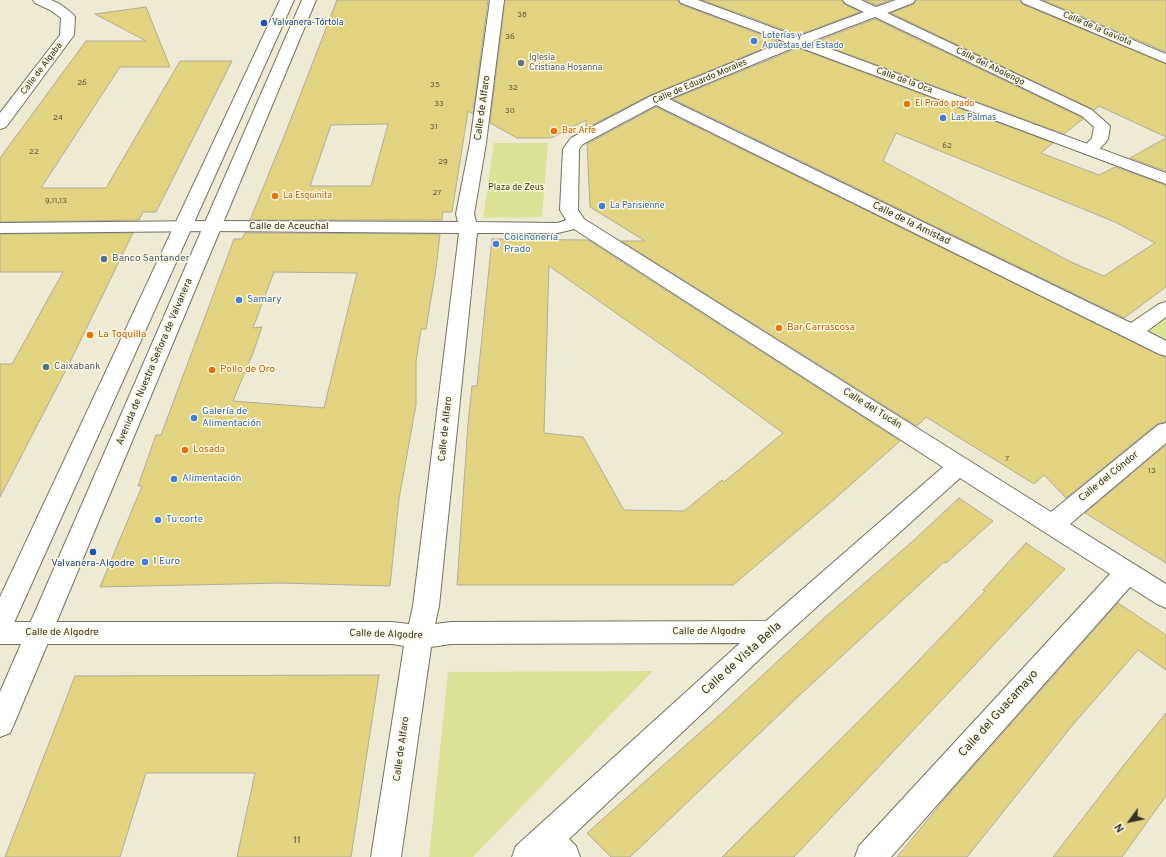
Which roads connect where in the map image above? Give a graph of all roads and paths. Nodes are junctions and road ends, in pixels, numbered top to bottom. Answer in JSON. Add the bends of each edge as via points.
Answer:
{"nodes":[{"id":1,"x":40,"y":0,"type":"edge"},
{"id":2,"x":309,"y":0,"type":"edge"},
{"id":3,"x":497,"y":0,"type":"edge"},
{"id":4,"x":686,"y":0,"type":"edge"},
{"id":5,"x":850,"y":0,"type":"edge"},
{"id":6,"x":908,"y":0,"type":"edge"},
{"id":7,"x":1028,"y":0,"type":"edge"},
{"id":8,"x":283,"y":1,"type":"edge"},
{"id":9,"x":876,"y":12,"type":"junction"},
{"id":10,"x":797,"y":42,"type":"junction"},
{"id":11,"x":1166,"y":59,"type":"edge"},
{"id":12,"x":656,"y":99,"type":"junction"},
{"id":13,"x":0,"y":124,"type":"edge"},
{"id":14,"x":1089,"y":150,"type":"junction"},
{"id":15,"x":1166,"y":179,"type":"edge"},
{"id":16,"x":577,"y":223,"type":"junction"},
{"id":17,"x":183,"y":226,"type":"junction"},
{"id":18,"x":213,"y":226,"type":"junction"},
{"id":19,"x":0,"y":228,"type":"edge"},
{"id":20,"x":469,"y":228,"type":"junction"},
{"id":21,"x":1166,"y":308,"type":"edge"},
{"id":22,"x":1132,"y":332,"type":"junction"},
{"id":23,"x":1166,"y":348,"type":"edge"},
{"id":24,"x":1166,"y":431,"type":"edge"},
{"id":25,"x":960,"y":465,"type":"junction"},
{"id":26,"x":1052,"y":524,"type":"junction"},
{"id":27,"x":1128,"y":572,"type":"junction"},
{"id":28,"x":1166,"y":597,"type":"edge"},
{"id":29,"x":0,"y":625,"type":"edge"},
{"id":30,"x":39,"y":632,"type":"junction"},
{"id":31,"x":771,"y":632,"type":"junction"},
{"id":32,"x":0,"y":633,"type":"edge"},
{"id":33,"x":419,"y":638,"type":"junction"},
{"id":34,"x":0,"y":724,"type":"edge"},
{"id":35,"x":547,"y":851,"type":"edge"},
{"id":36,"x":386,"y":857,"type":"edge"},
{"id":37,"x":870,"y":857,"type":"edge"}],
"edges":[{"from":1,"to":13,"type":"street","name":"Calle de Algaba","via":[[68,17],[67,35]]},
{"from":2,"to":18,"type":"street","name":"Avenida de Nuestra Señora de Valvanera"},
{"from":3,"to":20,"type":"street","name":"Calle de Alfaro","via":[[478,143],[465,214]]},
{"from":4,"to":10,"type":"street","name":"Calle de la Oca"},
{"from":5,"to":9,"type":"street","name":"Calle del Abolengo"},
{"from":6,"to":9,"type":"street","name":"Calle de Eduardo Morales"},
{"from":7,"to":11,"type":"street","name":"Calle de la Gaviota"},
{"from":8,"to":17,"type":"street","via":[[278,22]]},
{"from":9,"to":10,"type":"street","name":"Calle de Eduardo Morales"},
{"from":9,"to":14,"type":"street","name":"Calle del Abolengo","via":[[1087,113],[1102,126],[1100,139]]},
{"from":10,"to":12,"type":"street","name":"Calle de Eduardo Morales"},
{"from":10,"to":14,"type":"street","name":"Calle de la Oca"},
{"from":12,"to":16,"type":"street","name":"Calle de Eduardo Morales","via":[[577,141],[572,149],[569,210]]},
{"from":12,"to":22,"type":"street","name":"Calle de la Amistad"},
{"from":14,"to":15,"type":"street","name":"Calle de la Oca"},
{"from":16,"to":20,"type":"street","name":"Calle de Aceuchal","via":[[558,228]]},
{"from":16,"to":25,"type":"street","name":"Calle del Tucán"},
{"from":17,"to":18,"type":"street","name":"Calle de Aceuchal"},
{"from":17,"to":19,"type":"street","name":"Calle de Aceuchal"},
{"from":17,"to":29,"type":"street"},
{"from":18,"to":20,"type":"street","name":"Calle de Aceuchal"},
{"from":18,"to":30,"type":"street","name":"Avenida de Nuestra Señora de Valvanera"},
{"from":20,"to":33,"type":"street","name":"Calle de Alfaro","via":[[426,606]]},
{"from":21,"to":22,"type":"street"},
{"from":22,"to":23,"type":"street","name":"Calle de la Amistad"},
{"from":24,"to":26,"type":"street","name":"Calle del Cóndor"},
{"from":25,"to":26,"type":"street","name":"Calle del Tucán"},
{"from":25,"to":31,"type":"street","name":"Calle de Vista Bella"},
{"from":26,"to":27,"type":"street","name":"Calle del Tucán"},
{"from":27,"to":28,"type":"street","name":"Calle del Tucán"},
{"from":27,"to":37,"type":"street","name":"Calle del Guacamayo"},
{"from":30,"to":32,"type":"street","name":"Calle de Algodre"},
{"from":30,"to":33,"type":"street","name":"Calle de Algodre","via":[[392,633]]},
{"from":30,"to":34,"type":"street","name":"Avenida de Nuestra Señora de Valvanera"},
{"from":31,"to":33,"type":"street","name":"Calle de Algodre","via":[[451,633]]},
{"from":31,"to":35,"type":"street","name":"Calle de Vista Bella"},
{"from":33,"to":36,"type":"street","name":"Calle de Alfaro"}]}
